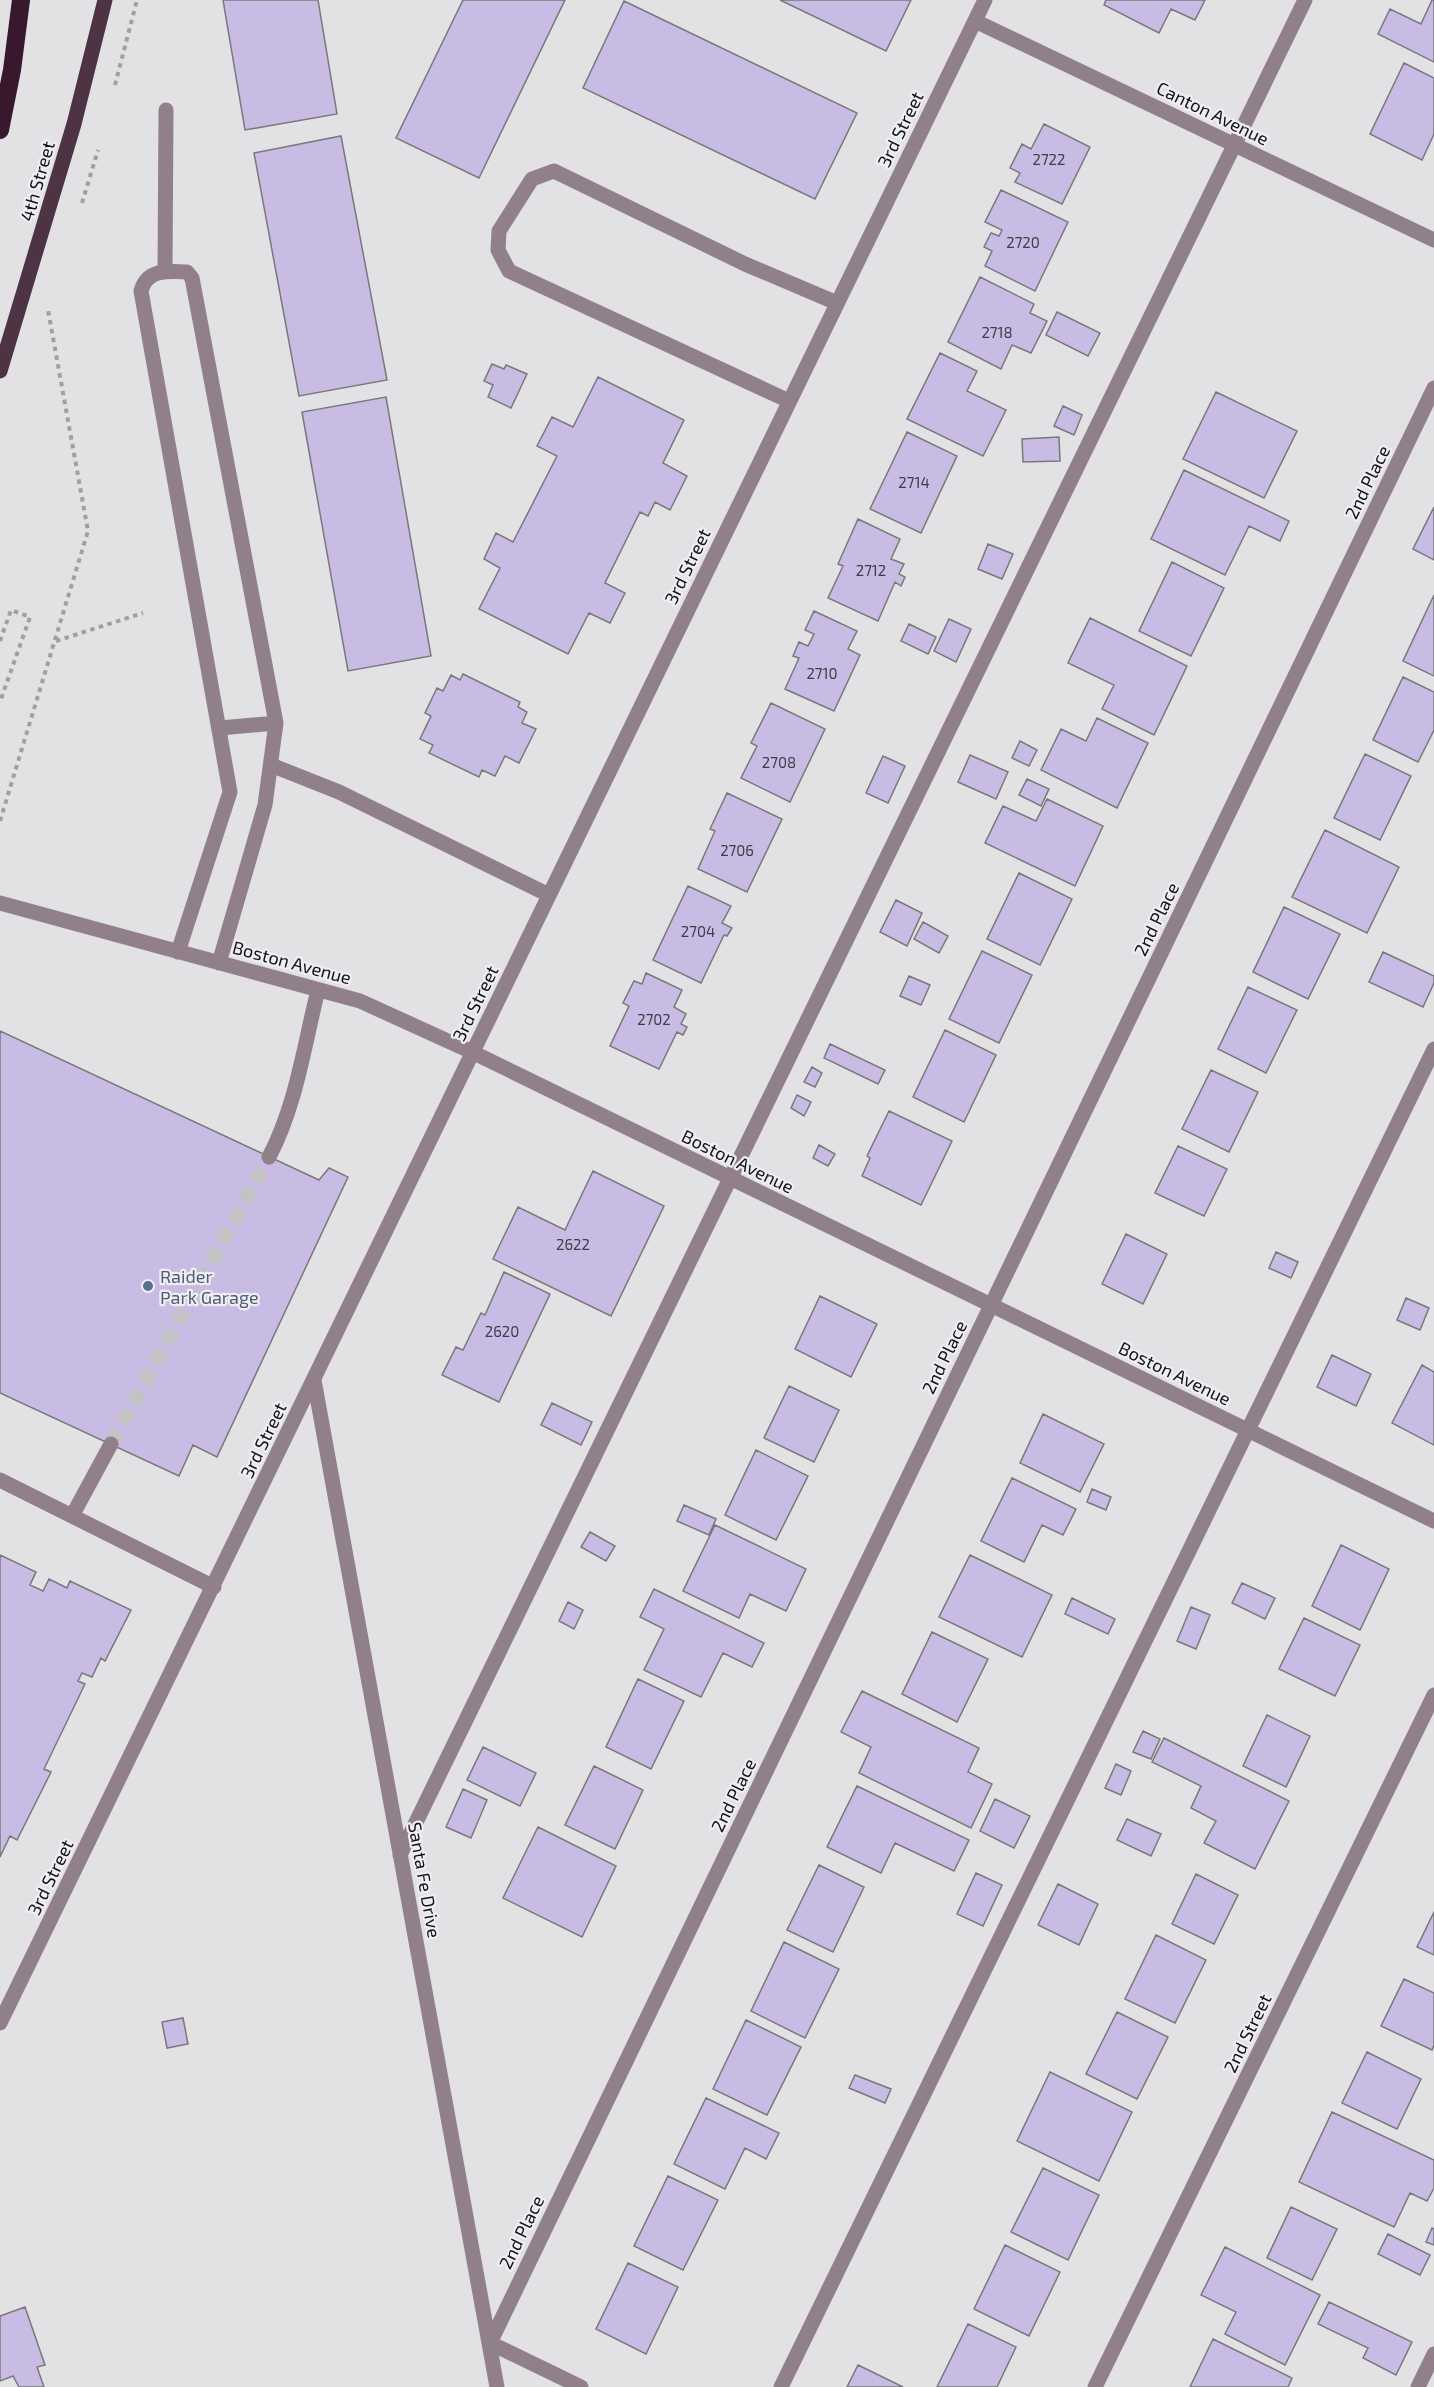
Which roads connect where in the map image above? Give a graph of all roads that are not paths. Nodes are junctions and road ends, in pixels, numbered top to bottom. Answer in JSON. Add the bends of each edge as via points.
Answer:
{"nodes":[{"id":1,"x":21,"y":0,"type":"edge"},
{"id":2,"x":105,"y":0,"type":"edge"},
{"id":3,"x":985,"y":0,"type":"edge"},
{"id":4,"x":1305,"y":0,"type":"edge"},
{"id":5,"x":975,"y":21,"type":"junction"},
{"id":6,"x":166,"y":110,"type":"dead end"},
{"id":7,"x":0,"y":130,"type":"edge"},
{"id":8,"x":1234,"y":145,"type":"junction"},
{"id":9,"x":1434,"y":240,"type":"edge"},
{"id":10,"x":165,"y":272,"type":"junction"},
{"id":11,"x":837,"y":303,"type":"junction"},
{"id":12,"x":0,"y":371,"type":"edge"},
{"id":13,"x":1434,"y":388,"type":"edge"},
{"id":14,"x":789,"y":401,"type":"junction"},
{"id":15,"x":276,"y":723,"type":"junction"},
{"id":16,"x":220,"y":728,"type":"junction"},
{"id":17,"x":271,"y":765,"type":"junction"},
{"id":18,"x":549,"y":896,"type":"junction"},
{"id":19,"x":0,"y":903,"type":"edge"},
{"id":20,"x":178,"y":952,"type":"junction"},
{"id":21,"x":219,"y":963,"type":"junction"},
{"id":22,"x":318,"y":990,"type":"junction"},
{"id":23,"x":1434,"y":1049,"type":"edge"},
{"id":24,"x":472,"y":1052,"type":"junction"},
{"id":25,"x":269,"y":1157,"type":"tunnel mouth"},
{"id":26,"x":730,"y":1178,"type":"junction"},
{"id":27,"x":991,"y":1305,"type":"junction"},
{"id":28,"x":314,"y":1380,"type":"junction"},
{"id":29,"x":1249,"y":1430,"type":"junction"},
{"id":30,"x":111,"y":1444,"type":"tunnel mouth"},
{"id":31,"x":0,"y":1480,"type":"edge"},
{"id":32,"x":72,"y":1516,"type":"junction"},
{"id":33,"x":1434,"y":1521,"type":"edge"},
{"id":34,"x":214,"y":1587,"type":"junction"},
{"id":35,"x":1434,"y":1695,"type":"edge"},
{"id":36,"x":400,"y":1855,"type":"junction"},
{"id":37,"x":0,"y":2023,"type":"edge"},
{"id":38,"x":490,"y":2343,"type":"junction"},
{"id":39,"x":1434,"y":2354,"type":"edge"},
{"id":40,"x":497,"y":2387,"type":"edge"},
{"id":41,"x":580,"y":2387,"type":"edge"},
{"id":42,"x":781,"y":2387,"type":"edge"},
{"id":43,"x":1095,"y":2387,"type":"edge"},
{"id":44,"x":1418,"y":2387,"type":"edge"}],
"edges":[{"from":1,"to":7,"type":"highway"},
{"from":2,"to":12,"type":"main road","name":"4th Street","via":[[74,124]]},
{"from":3,"to":5,"type":"street","name":"3rd Street"},
{"from":4,"to":8,"type":"street"},
{"from":5,"to":8,"type":"street","name":"Canton Avenue"},
{"from":5,"to":11,"type":"street","name":"3rd Street"},
{"from":6,"to":10,"type":"street"},
{"from":8,"to":9,"type":"street","name":"Canton Avenue"},
{"from":8,"to":26,"type":"street"},
{"from":10,"to":15,"type":"street","via":[[187,272],[192,278]]},
{"from":10,"to":16,"type":"street","via":[[152,274],[141,291]]},
{"from":11,"to":14,"type":"street","name":"3rd Street"},
{"from":11,"to":14,"type":"street","via":[[745,264],[554,171],[532,179],[499,231],[498,250],[509,272]]},
{"from":13,"to":27,"type":"street","name":"2nd Place"},
{"from":14,"to":18,"type":"street","name":"3rd Street"},
{"from":15,"to":16,"type":"street"},
{"from":15,"to":17,"type":"street"},
{"from":16,"to":20,"type":"street","via":[[230,792]]},
{"from":17,"to":18,"type":"street","via":[[339,792]]},
{"from":17,"to":21,"type":"street","via":[[266,805]]},
{"from":18,"to":24,"type":"street","name":"3rd Street"},
{"from":19,"to":20,"type":"street","name":"Boston Avenue"},
{"from":20,"to":21,"type":"street","name":"Boston Avenue"},
{"from":21,"to":22,"type":"street","name":"Boston Avenue"},
{"from":22,"to":24,"type":"street","name":"Boston Avenue","via":[[360,1001]]},
{"from":22,"to":25,"type":"street","via":[[281,1134]]},
{"from":23,"to":29,"type":"street"},
{"from":24,"to":26,"type":"street","name":"Boston Avenue"},
{"from":24,"to":28,"type":"street","name":"3rd Street"},
{"from":26,"to":27,"type":"street","name":"Boston Avenue"},
{"from":26,"to":36,"type":"street"},
{"from":27,"to":29,"type":"street","name":"Boston Avenue"},
{"from":27,"to":38,"type":"street","name":"2nd Place"},
{"from":28,"to":34,"type":"street","name":"3rd Street"},
{"from":28,"to":36,"type":"street","name":"Santa Fe Drive"},
{"from":29,"to":33,"type":"street","name":"Boston Avenue"},
{"from":29,"to":42,"type":"street"},
{"from":30,"to":32,"type":"street"},
{"from":31,"to":32,"type":"street"},
{"from":32,"to":34,"type":"street"},
{"from":34,"to":37,"type":"street","name":"3rd Street"},
{"from":35,"to":43,"type":"street","name":"2nd Street"},
{"from":36,"to":38,"type":"street","name":"Santa Fe Drive"},
{"from":38,"to":40,"type":"street","name":"Santa Fe Drive"},
{"from":38,"to":41,"type":"street"},
{"from":39,"to":44,"type":"street"}]}
